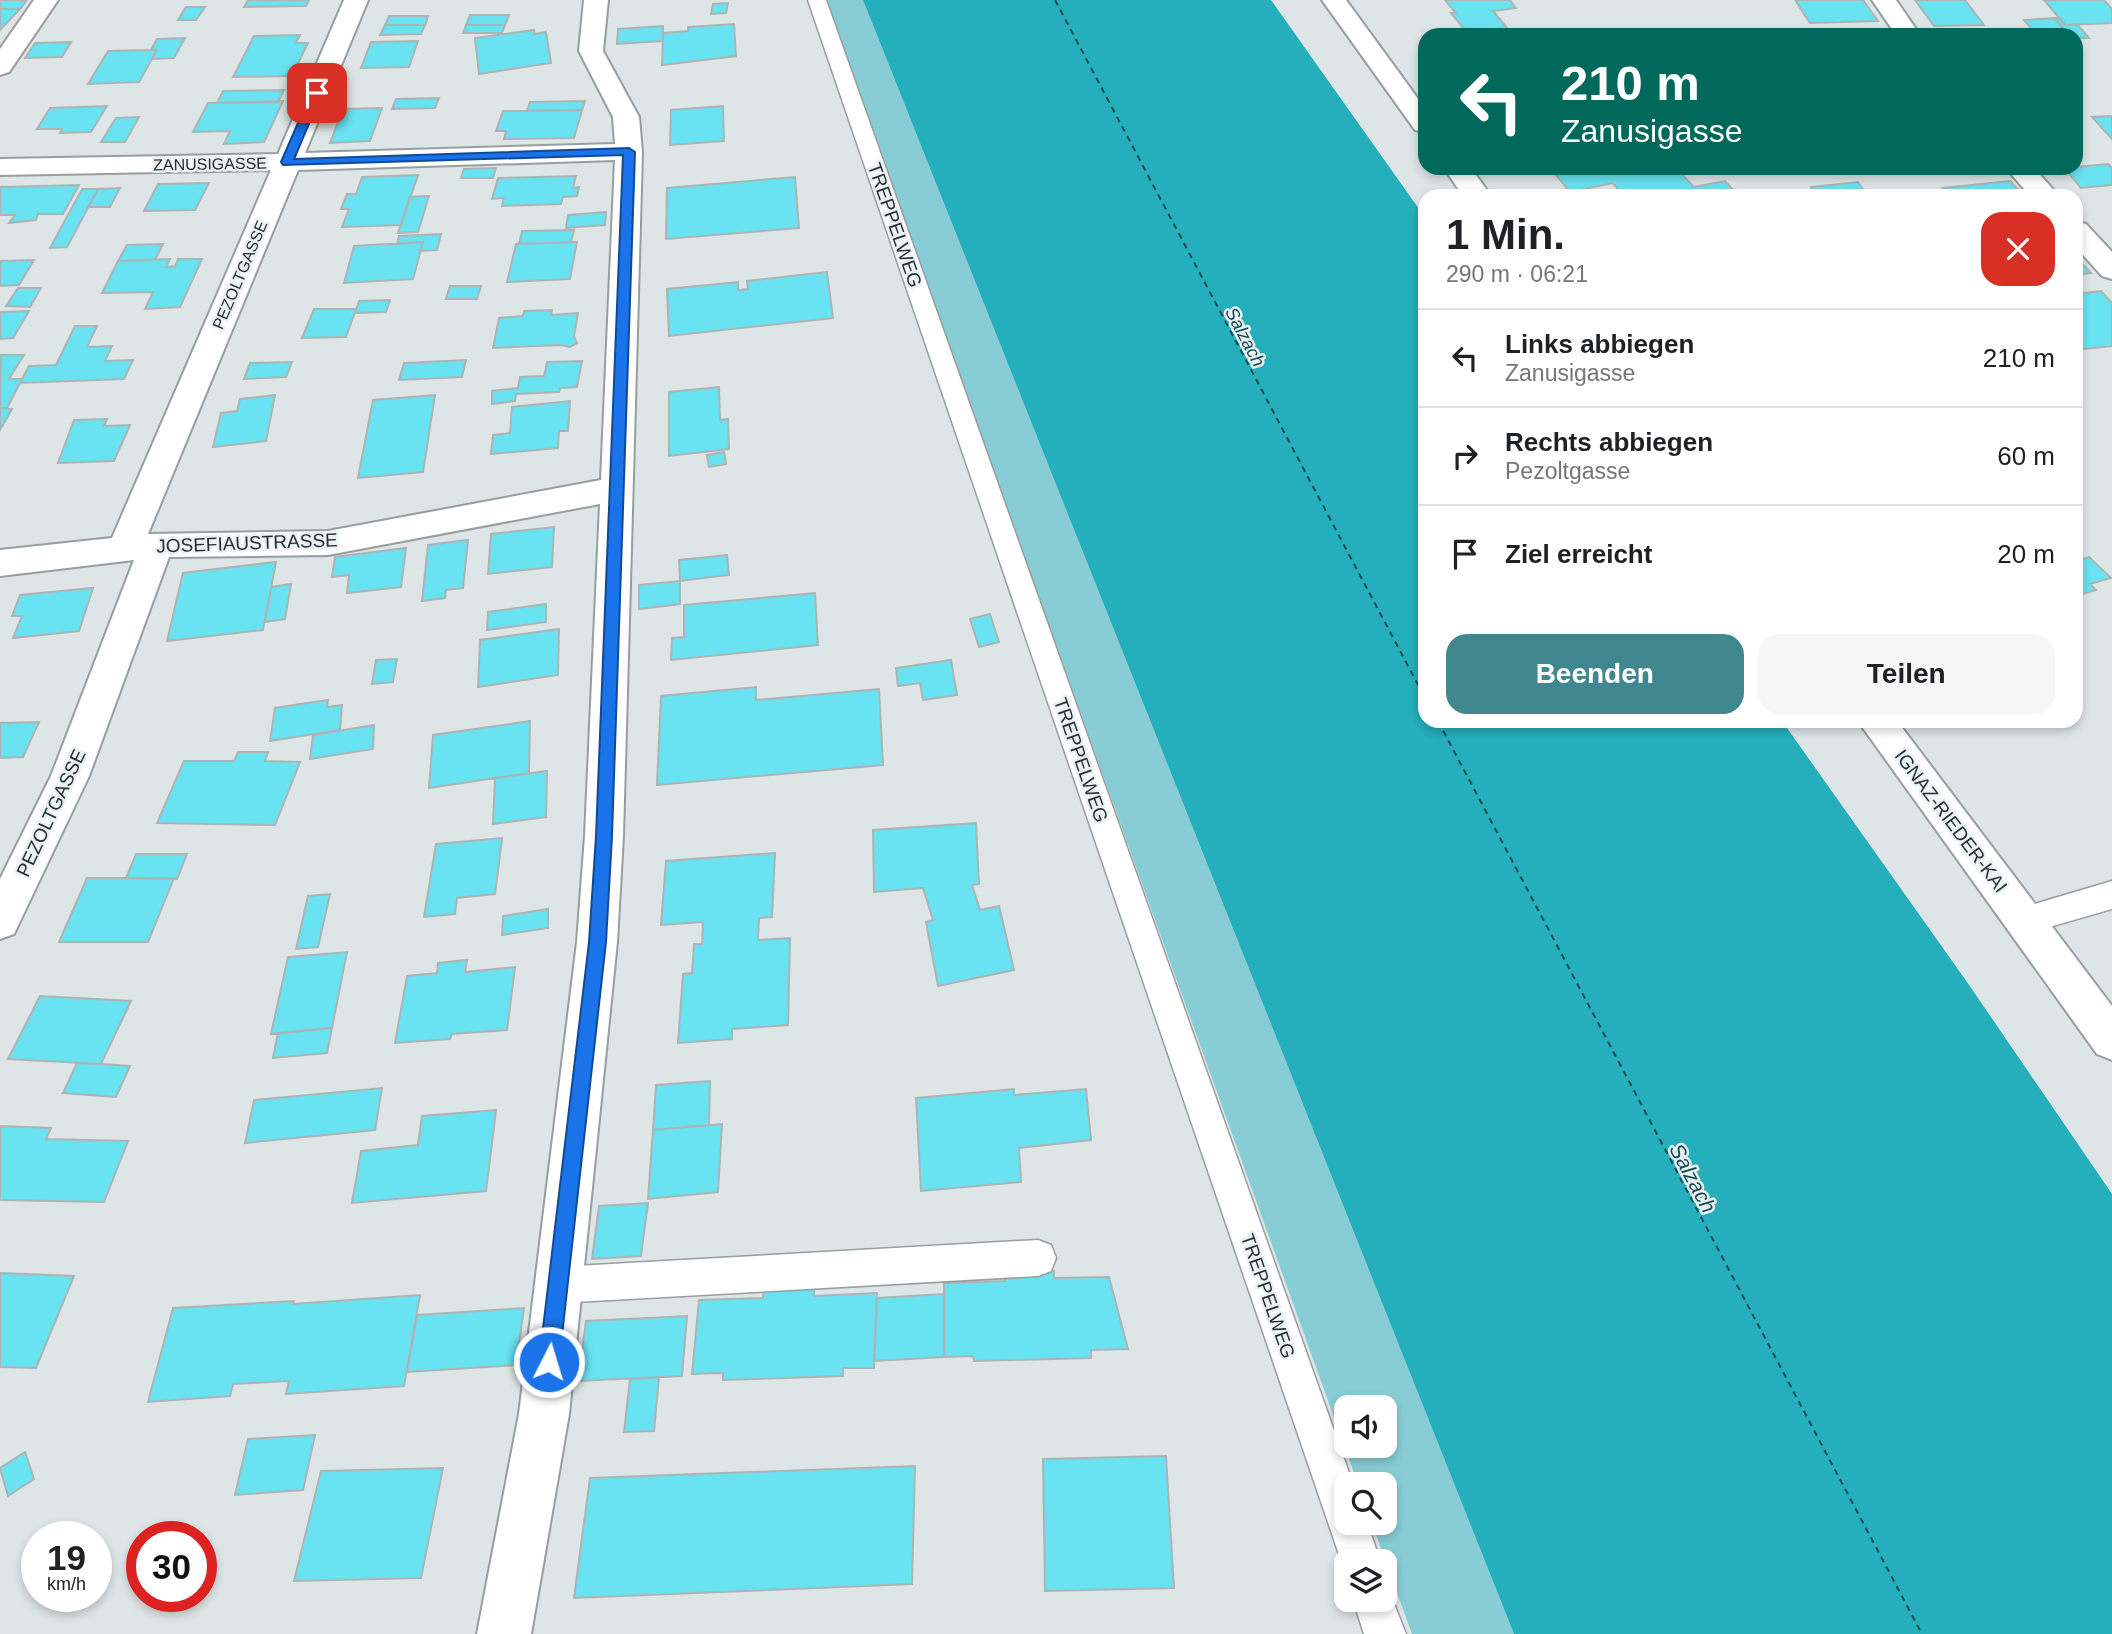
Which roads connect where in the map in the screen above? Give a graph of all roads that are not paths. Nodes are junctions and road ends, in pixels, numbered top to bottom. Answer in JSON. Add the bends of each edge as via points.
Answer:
{"nodes":[{"id":1,"x":46,"y":0,"type":"edge"},
{"id":2,"x":356,"y":0,"type":"edge"},
{"id":3,"x":596,"y":0,"type":"edge"},
{"id":4,"x":817,"y":0,"type":"edge"},
{"id":5,"x":1335,"y":0,"type":"edge"},
{"id":6,"x":1884,"y":0,"type":"edge"},
{"id":7,"x":1903,"y":28,"type":"edge"},
{"id":8,"x":0,"y":67,"type":"edge"},
{"id":9,"x":1418,"y":116,"type":"edge"},
{"id":10,"x":629,"y":152,"type":"junction"},
{"id":11,"x":287,"y":162,"type":"junction"},
{"id":12,"x":0,"y":167,"type":"edge"},
{"id":13,"x":2026,"y":175,"type":"edge"},
{"id":14,"x":2038,"y":189,"type":"edge"},
{"id":15,"x":2083,"y":238,"type":"edge"},
{"id":16,"x":2112,"y":270,"type":"edge"},
{"id":17,"x":616,"y":489,"type":"junction"},
{"id":18,"x":141,"y":547,"type":"junction"},
{"id":19,"x":0,"y":563,"type":"edge"},
{"id":20,"x":1881,"y":728,"type":"edge"},
{"id":21,"x":2112,"y":895,"type":"edge"},
{"id":22,"x":2025,"y":920,"type":"junction"},
{"id":23,"x":0,"y":922,"type":"edge"},
{"id":24,"x":2112,"y":1040,"type":"edge"},
{"id":25,"x":1038,"y":1258,"type":"dead end"},
{"id":26,"x":556,"y":1285,"type":"junction"},
{"id":27,"x":1334,"y":1486,"type":"edge"},
{"id":28,"x":1377,"y":1612,"type":"edge"},
{"id":29,"x":503,"y":1634,"type":"edge"},
{"id":30,"x":1385,"y":1634,"type":"edge"}],
"edges":[{"from":1,"to":8,"type":"street"},
{"from":2,"to":11,"type":"street","name":"PEZOLTGASSE"},
{"from":3,"to":10,"type":"street","via":[[591,51],[626,117]]},
{"from":4,"to":27,"type":"lane","name":"TREPPELWEG"},
{"from":5,"to":9,"type":"street"},
{"from":6,"to":7,"type":"street"},
{"from":10,"to":11,"type":"street","name":"ZANUSIGASSE"},
{"from":10,"to":17,"type":"street"},
{"from":11,"to":12,"type":"street","name":"ZANUSIGASSE"},
{"from":11,"to":18,"type":"street","name":"PEZOLTGASSE"},
{"from":13,"to":14,"type":"street"},
{"from":15,"to":16,"type":"street"},
{"from":17,"to":18,"type":"street","name":"JOSEFIAUSTRASSE","via":[[328,543]]},
{"from":17,"to":26,"type":"street","via":[[597,942]]},
{"from":18,"to":19,"type":"street","name":"JOSEFIAUSTRASSE"},
{"from":18,"to":23,"type":"street","name":"PEZOLTGASSE","via":[[70,776]]},
{"from":20,"to":22,"type":"street","name":"IGNAZ-RIEDER-KAI"},
{"from":21,"to":22,"type":"lane"},
{"from":22,"to":24,"type":"street","name":"IGNAZ-RIEDER-KAI"},
{"from":25,"to":26,"type":"lane"},
{"from":26,"to":29,"type":"street","via":[[544,1414]]},
{"from":28,"to":30,"type":"lane"}]}
